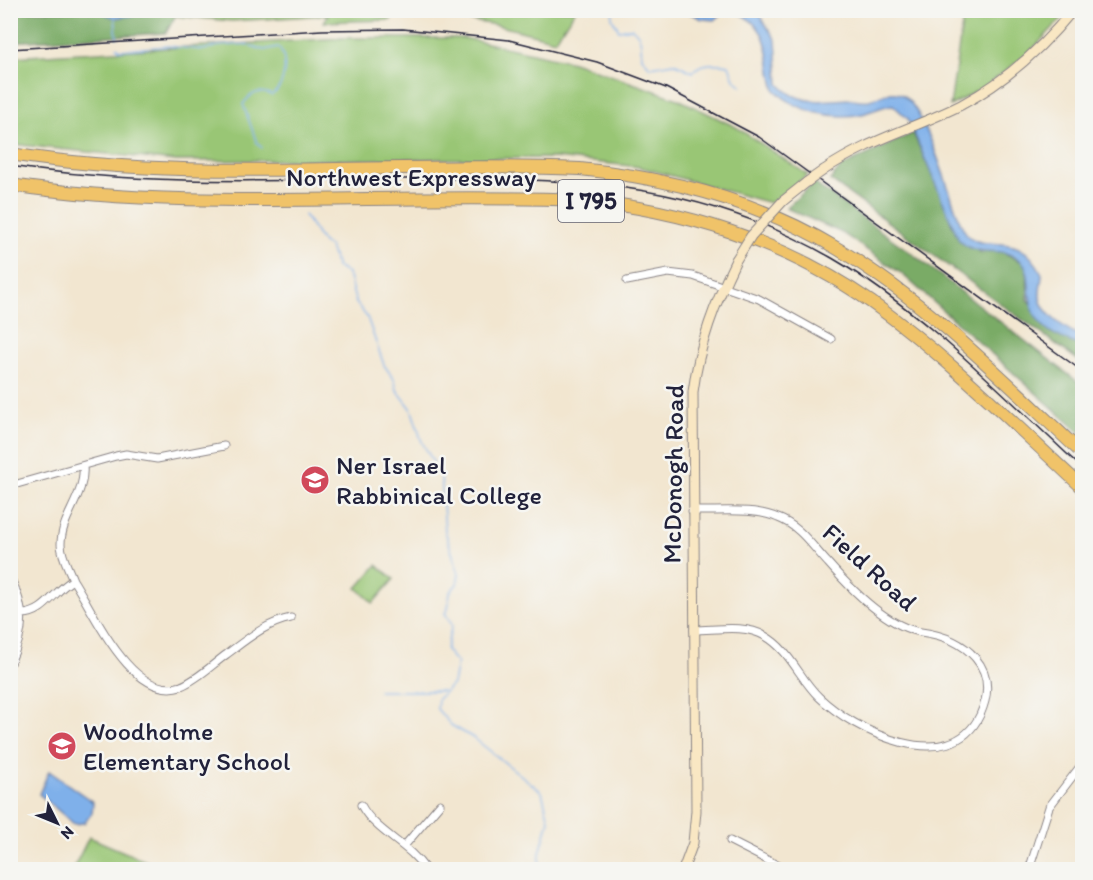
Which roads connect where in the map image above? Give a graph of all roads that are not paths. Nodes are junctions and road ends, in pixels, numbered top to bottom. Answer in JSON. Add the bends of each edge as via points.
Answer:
{"nodes":[{"id":1,"x":1073,"y":10,"type":"edge"},
{"id":2,"x":10,"y":154,"type":"edge"},
{"id":3,"x":10,"y":185,"type":"edge"},
{"id":4,"x":627,"y":281,"type":"dead end"},
{"id":5,"x":723,"y":287,"type":"junction"},
{"id":6,"x":831,"y":339,"type":"dead end"},
{"id":7,"x":224,"y":446,"type":"dead end"},
{"id":8,"x":1083,"y":453,"type":"edge"},
{"id":9,"x":83,"y":466,"type":"junction"},
{"id":10,"x":10,"y":486,"type":"edge"},
{"id":11,"x":1083,"y":487,"type":"edge"},
{"id":12,"x":692,"y":511,"type":"junction"},
{"id":13,"x":10,"y":577,"type":"edge"},
{"id":14,"x":73,"y":580,"type":"junction"},
{"id":15,"x":23,"y":614,"type":"junction"},
{"id":16,"x":291,"y":618,"type":"dead end"},
{"id":17,"x":694,"y":630,"type":"junction"},
{"id":18,"x":10,"y":663,"type":"edge"},
{"id":19,"x":1083,"y":764,"type":"edge"},
{"id":20,"x":440,"y":804,"type":"dead end"},
{"id":21,"x":361,"y":805,"type":"dead end"},
{"id":22,"x":730,"y":841,"type":"dead end"},
{"id":23,"x":405,"y":845,"type":"junction"},
{"id":24,"x":426,"y":870,"type":"edge"},
{"id":25,"x":683,"y":870,"type":"edge"},
{"id":26,"x":786,"y":870,"type":"edge"},
{"id":27,"x":1029,"y":870,"type":"edge"}],
"edges":[{"from":1,"to":5,"type":"main road","name":"McDonogh Road","bridge":true,"via":[[1040,47],[972,99],[853,151],[807,182],[751,236]]},
{"from":2,"to":8,"type":"highway","name":"Northwest Expressway","number":"I 795","via":[[88,164],[187,169],[579,169],[642,176],[693,188],[794,225],[867,267],[931,316]]},
{"from":3,"to":11,"type":"highway","name":"Northwest Expressway","number":"I 795","via":[[160,200],[578,200],[685,218],[780,251],[869,301],[947,364]]},
{"from":4,"to":5,"type":"street","via":[[678,273]]},
{"from":5,"to":6,"type":"street","via":[[759,299]]},
{"from":5,"to":12,"type":"main road","name":"McDonogh Road","via":[[711,313],[695,373]]},
{"from":7,"to":9,"type":"street","via":[[157,459],[126,454]]},
{"from":9,"to":10,"type":"street"},
{"from":9,"to":14,"type":"street","via":[[83,483],[61,545]]},
{"from":12,"to":17,"type":"main road","name":"McDonogh Road"},
{"from":12,"to":17,"type":"street","name":"Field Road","via":[[770,515],[791,524],[840,576],[892,622],[911,631],[947,637],[966,647],[981,667],[985,699],[974,725],[958,740],[933,747],[905,743],[865,728],[827,704],[808,686],[784,651],[762,634],[743,629]]},
{"from":13,"to":15,"type":"street"},
{"from":14,"to":15,"type":"street","via":[[37,612]]},
{"from":14,"to":16,"type":"street","via":[[116,650],[145,680],[167,688],[186,684],[257,632]]},
{"from":15,"to":18,"type":"street","via":[[22,631]]},
{"from":17,"to":25,"type":"main road","name":"McDonogh Road","via":[[696,819],[693,843]]},
{"from":19,"to":27,"type":"street","via":[[1049,807]]},
{"from":20,"to":23,"type":"street"},
{"from":21,"to":23,"type":"street","via":[[373,824]]},
{"from":22,"to":26,"type":"street"},
{"from":23,"to":24,"type":"street"}]}
